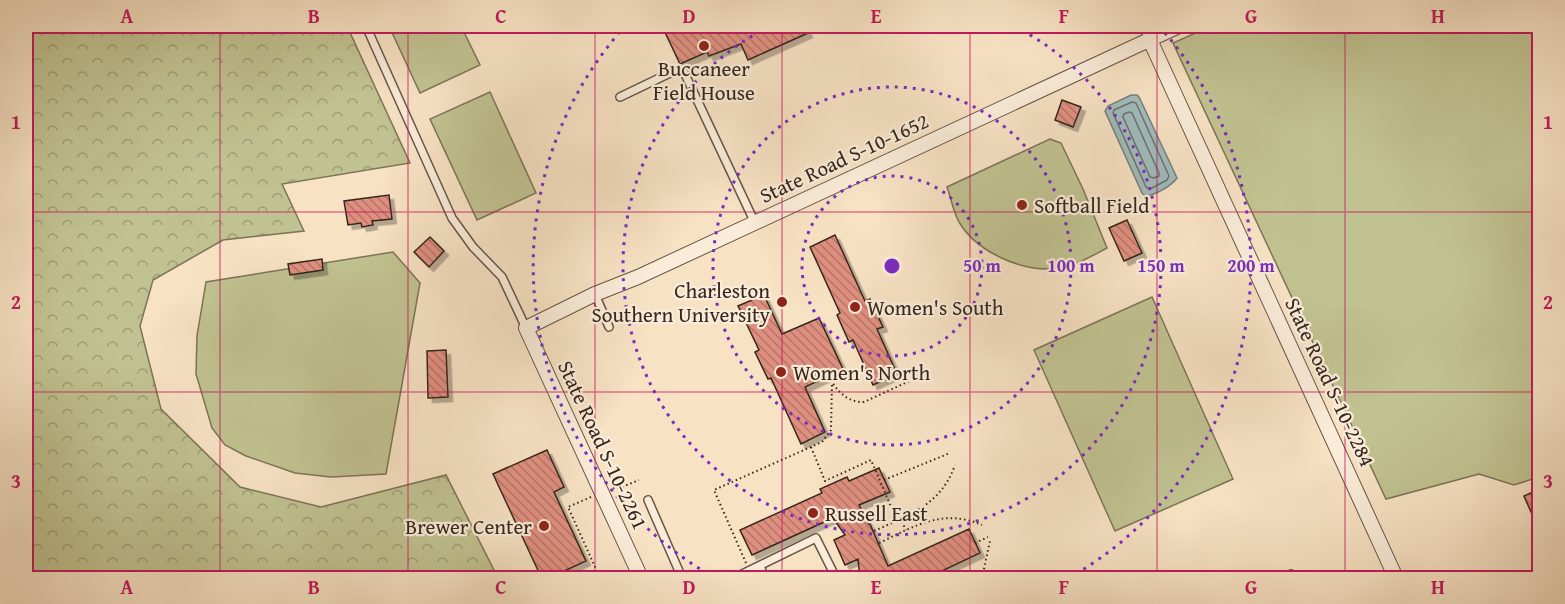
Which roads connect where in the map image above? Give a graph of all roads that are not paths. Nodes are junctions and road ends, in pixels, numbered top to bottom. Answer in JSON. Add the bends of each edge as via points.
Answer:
{"nodes":[{"id":1,"x":366,"y":26,"type":"edge"},
{"id":2,"x":1142,"y":26,"type":"edge"},
{"id":3,"x":1179,"y":26,"type":"edge"},
{"id":4,"x":1150,"y":40,"type":"junction"},
{"id":5,"x":620,"y":97,"type":"dead end"},
{"id":6,"x":754,"y":221,"type":"junction"},
{"id":7,"x":595,"y":294,"type":"junction"},
{"id":8,"x":609,"y":327,"type":"dead end"},
{"id":9,"x":526,"y":328,"type":"junction"},
{"id":10,"x":648,"y":500,"type":"dead end"},
{"id":11,"x":760,"y":566,"type":"junction"},
{"id":12,"x":641,"y":579,"type":"edge"},
{"id":13,"x":682,"y":579,"type":"edge"},
{"id":14,"x":734,"y":579,"type":"edge"},
{"id":15,"x":765,"y":579,"type":"edge"},
{"id":16,"x":830,"y":579,"type":"edge"},
{"id":17,"x":1282,"y":579,"type":"edge"},
{"id":18,"x":1293,"y":579,"type":"edge"},
{"id":19,"x":1396,"y":579,"type":"edge"}],
"edges":[{"from":1,"to":9,"type":"lane","via":[[452,218],[502,277]]},
{"from":2,"to":4,"type":"lane"},
{"from":3,"to":4,"type":"street","name":"State Road S-10-1652"},
{"from":4,"to":6,"type":"street","name":"State Road S-10-1652"},
{"from":4,"to":19,"type":"street","name":"State Road S-10-2284"},
{"from":5,"to":6,"type":"lane","via":[[670,73],[684,72]]},
{"from":6,"to":7,"type":"street","name":"State Road S-10-1652"},
{"from":7,"to":8,"type":"lane"},
{"from":7,"to":9,"type":"street","name":"State Road S-10-1652"},
{"from":9,"to":12,"type":"street","name":"State Road S-10-2261"},
{"from":10,"to":13,"type":"lane"},
{"from":11,"to":14,"type":"lane"},
{"from":11,"to":15,"type":"lane"},
{"from":11,"to":16,"type":"lane","via":[[816,538],[835,576]]},
{"from":17,"to":18,"type":"lane","via":[[1291,574]]}]}
